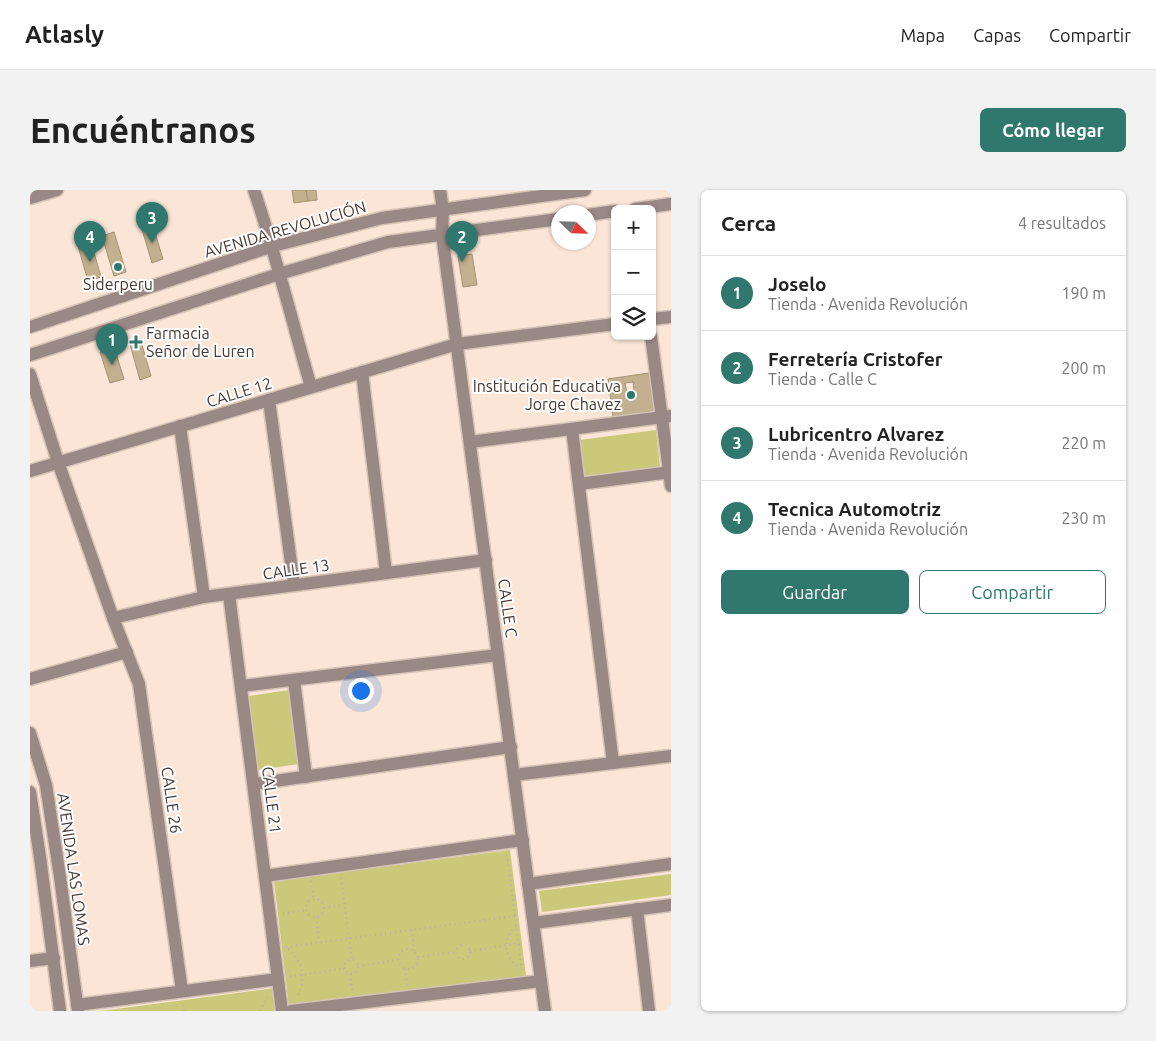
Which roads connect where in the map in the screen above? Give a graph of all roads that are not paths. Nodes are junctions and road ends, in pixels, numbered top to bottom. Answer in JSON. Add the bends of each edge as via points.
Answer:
{"nodes":[{"id":1,"x":57,"y":190,"type":"edge"},
{"id":2,"x":254,"y":190,"type":"edge"},
{"id":3,"x":440,"y":190,"type":"edge"},
{"id":4,"x":585,"y":190,"type":"edge"},
{"id":5,"x":30,"y":198,"type":"edge"},
{"id":6,"x":671,"y":204,"type":"edge"},
{"id":7,"x":656,"y":206,"type":"edge"},
{"id":8,"x":442,"y":210,"type":"junction"},
{"id":9,"x":611,"y":212,"type":"edge"},
{"id":10,"x":596,"y":214,"type":"edge"},
{"id":11,"x":551,"y":220,"type":"edge"},
{"id":12,"x":442,"y":234,"type":"junction"},
{"id":13,"x":273,"y":246,"type":"junction"},
{"id":14,"x":278,"y":274,"type":"junction"},
{"id":15,"x":671,"y":317,"type":"edge"},
{"id":16,"x":656,"y":319,"type":"edge"},
{"id":17,"x":611,"y":325,"type":"edge"},
{"id":18,"x":30,"y":327,"type":"edge"},
{"id":19,"x":652,"y":340,"type":"edge"},
{"id":20,"x":457,"y":344,"type":"junction"},
{"id":21,"x":30,"y":355,"type":"edge"},
{"id":22,"x":362,"y":372,"type":"junction"},
{"id":23,"x":30,"y":374,"type":"edge"},
{"id":24,"x":311,"y":387,"type":"junction"},
{"id":25,"x":269,"y":400,"type":"junction"},
{"id":26,"x":666,"y":416,"type":"edge"},
{"id":27,"x":180,"y":426,"type":"junction"},
{"id":28,"x":572,"y":429,"type":"junction"},
{"id":29,"x":470,"y":442,"type":"junction"},
{"id":30,"x":58,"y":462,"type":"junction"},
{"id":31,"x":30,"y":471,"type":"edge"},
{"id":32,"x":670,"y":472,"type":"edge"},
{"id":33,"x":578,"y":484,"type":"junction"},
{"id":34,"x":671,"y":486,"type":"edge"},
{"id":35,"x":486,"y":560,"type":"junction"},
{"id":36,"x":386,"y":573,"type":"junction"},
{"id":37,"x":294,"y":585,"type":"junction"},
{"id":38,"x":229,"y":594,"type":"junction"},
{"id":39,"x":204,"y":597,"type":"junction"},
{"id":40,"x":112,"y":618,"type":"junction"},
{"id":41,"x":127,"y":652,"type":"junction"},
{"id":42,"x":498,"y":655,"type":"junction"},
{"id":43,"x":30,"y":680,"type":"edge"},
{"id":44,"x":294,"y":680,"type":"junction"},
{"id":45,"x":241,"y":686,"type":"junction"},
{"id":46,"x":30,"y":733,"type":"edge"},
{"id":47,"x":510,"y":747,"type":"junction"},
{"id":48,"x":671,"y":756,"type":"edge"},
{"id":49,"x":613,"y":763,"type":"junction"},
{"id":50,"x":514,"y":775,"type":"junction"},
{"id":51,"x":306,"y":776,"type":"junction"},
{"id":52,"x":254,"y":784,"type":"junction"},
{"id":53,"x":30,"y":792,"type":"edge"},
{"id":54,"x":523,"y":840,"type":"junction"},
{"id":55,"x":57,"y":855,"type":"junction"},
{"id":56,"x":35,"y":857,"type":"edge"},
{"id":57,"x":671,"y":864,"type":"edge"},
{"id":58,"x":265,"y":876,"type":"junction"},
{"id":59,"x":528,"y":884,"type":"junction"},
{"id":60,"x":671,"y":905,"type":"edge"},
{"id":61,"x":637,"y":909,"type":"junction"},
{"id":62,"x":534,"y":923,"type":"junction"},
{"id":63,"x":54,"y":958,"type":"junction"},
{"id":64,"x":30,"y":961,"type":"edge"},
{"id":65,"x":283,"y":978,"type":"junction"},
{"id":66,"x":541,"y":981,"type":"junction"},
{"id":67,"x":182,"y":997,"type":"junction"},
{"id":68,"x":77,"y":1008,"type":"edge"},
{"id":69,"x":288,"y":1008,"type":"edge"},
{"id":70,"x":60,"y":1011,"type":"edge"},
{"id":71,"x":545,"y":1011,"type":"edge"},
{"id":72,"x":649,"y":1011,"type":"edge"}],
"edges":[{"from":1,"to":5,"type":"street"},
{"from":2,"to":13,"type":"street"},
{"from":3,"to":8,"type":"street","name":"CALLE C"},
{"from":4,"to":8,"type":"street","name":"AVENIDA REVOLUCIÓN"},
{"from":6,"to":7,"type":"street"},
{"from":8,"to":12,"type":"street","name":"CALLE C"},
{"from":8,"to":13,"type":"street","name":"AVENIDA REVOLUCIÓN","via":[[382,218]]},
{"from":9,"to":10,"type":"street"},
{"from":11,"to":12,"type":"street"},
{"from":12,"to":14,"type":"street","via":[[388,242]]},
{"from":12,"to":20,"type":"street","name":"CALLE C"},
{"from":13,"to":14,"type":"street"},
{"from":13,"to":18,"type":"street","name":"AVENIDA REVOLUCIÓN"},
{"from":14,"to":21,"type":"street"},
{"from":14,"to":24,"type":"street"},
{"from":15,"to":16,"type":"street"},
{"from":17,"to":20,"type":"street","name":"CALLE 12"},
{"from":19,"to":26,"type":"street"},
{"from":20,"to":22,"type":"street","name":"CALLE 12"},
{"from":20,"to":29,"type":"street","name":"CALLE C"},
{"from":22,"to":24,"type":"street","name":"CALLE 12"},
{"from":22,"to":36,"type":"street"},
{"from":23,"to":30,"type":"street","name":"CALLE 26"},
{"from":24,"to":25,"type":"street","name":"CALLE 12"},
{"from":25,"to":27,"type":"street","name":"CALLE 12"},
{"from":25,"to":37,"type":"street"},
{"from":26,"to":28,"type":"street"},
{"from":26,"to":32,"type":"street"},
{"from":27,"to":30,"type":"street","name":"CALLE 12"},
{"from":27,"to":39,"type":"street"},
{"from":28,"to":29,"type":"street"},
{"from":28,"to":33,"type":"street"},
{"from":29,"to":35,"type":"street","name":"CALLE C"},
{"from":30,"to":31,"type":"street","name":"CALLE 12"},
{"from":30,"to":40,"type":"street","name":"CALLE 26"},
{"from":32,"to":33,"type":"street"},
{"from":32,"to":34,"type":"street"},
{"from":33,"to":49,"type":"street"},
{"from":35,"to":36,"type":"street","name":"CALLE 13"},
{"from":35,"to":42,"type":"street","name":"CALLE C"},
{"from":36,"to":37,"type":"street","name":"CALLE 13"},
{"from":37,"to":38,"type":"street","name":"CALLE 13"},
{"from":38,"to":39,"type":"street","name":"CALLE 13"},
{"from":38,"to":45,"type":"street","name":"CALLE 21"},
{"from":39,"to":40,"type":"street","name":"CALLE 13"},
{"from":40,"to":41,"type":"street","name":"CALLE 26"},
{"from":41,"to":43,"type":"street"},
{"from":41,"to":67,"type":"street","name":"CALLE 26","via":[[139,684]]},
{"from":42,"to":44,"type":"street"},
{"from":42,"to":47,"type":"street","name":"CALLE C"},
{"from":44,"to":45,"type":"street"},
{"from":44,"to":51,"type":"street"},
{"from":45,"to":52,"type":"street","name":"CALLE 21"},
{"from":46,"to":55,"type":"street","name":"AVENIDA LAS LOMAS","via":[[46,785]]},
{"from":47,"to":50,"type":"street","name":"CALLE C"},
{"from":47,"to":51,"type":"street"},
{"from":48,"to":49,"type":"street"},
{"from":49,"to":50,"type":"street"},
{"from":50,"to":54,"type":"street","name":"CALLE C"},
{"from":51,"to":52,"type":"street"},
{"from":52,"to":58,"type":"street","name":"CALLE 21"},
{"from":53,"to":56,"type":"street","name":"AVENIDA LAS LOMAS"},
{"from":54,"to":58,"type":"street"},
{"from":54,"to":59,"type":"street","name":"CALLE C"},
{"from":55,"to":56,"type":"street"},
{"from":55,"to":68,"type":"street","name":"AVENIDA LAS LOMAS"},
{"from":56,"to":63,"type":"street","name":"AVENIDA LAS LOMAS"},
{"from":57,"to":59,"type":"street"},
{"from":58,"to":65,"type":"street","name":"CALLE 21","via":[[282,950]]},
{"from":59,"to":62,"type":"street","name":"CALLE C"},
{"from":60,"to":61,"type":"street"},
{"from":61,"to":62,"type":"street"},
{"from":61,"to":72,"type":"street"},
{"from":62,"to":66,"type":"street","name":"CALLE C"},
{"from":63,"to":64,"type":"street"},
{"from":63,"to":70,"type":"street","name":"AVENIDA LAS LOMAS"},
{"from":65,"to":67,"type":"street"},
{"from":65,"to":69,"type":"street","name":"CALLE 21"},
{"from":66,"to":69,"type":"street"},
{"from":66,"to":71,"type":"street","name":"CALLE C"},
{"from":67,"to":68,"type":"street"}]}
